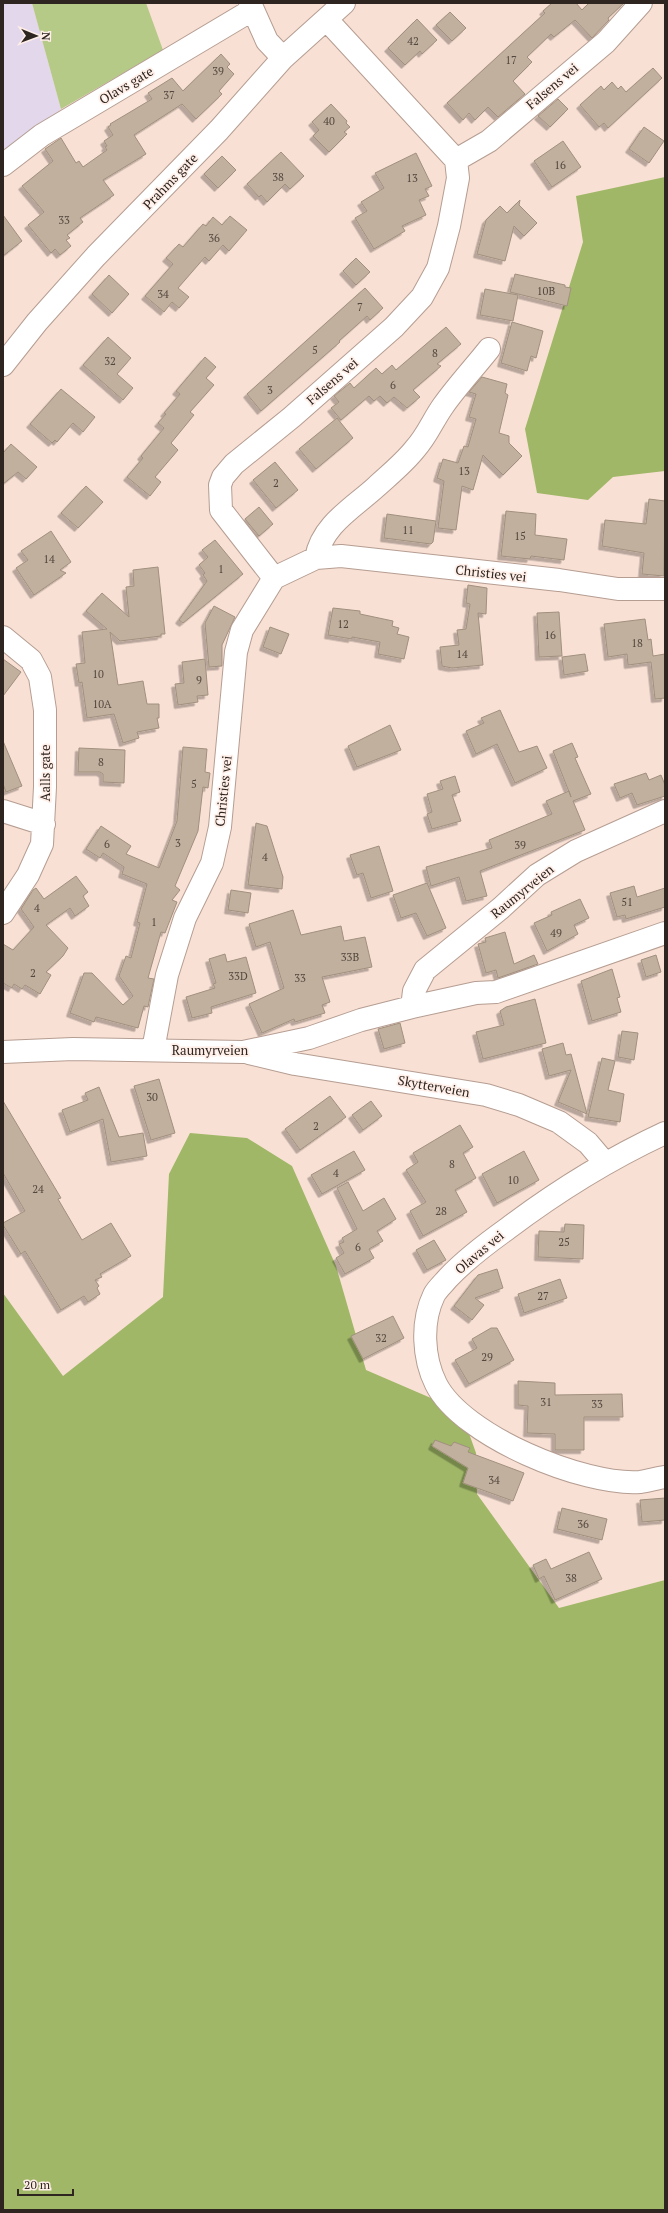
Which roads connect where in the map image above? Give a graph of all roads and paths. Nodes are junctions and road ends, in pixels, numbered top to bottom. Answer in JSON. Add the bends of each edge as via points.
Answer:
{"nodes":[{"id":1,"x":344,"y":3,"type":"edge"},
{"id":2,"x":641,"y":3,"type":"edge"},
{"id":3,"x":251,"y":6,"type":"edge"},
{"id":4,"x":327,"y":20,"type":"junction"},
{"id":5,"x":283,"y":58,"type":"junction"},
{"id":6,"x":456,"y":160,"type":"junction"},
{"id":7,"x":3,"y":165,"type":"edge"},
{"id":8,"x":489,"y":349,"type":"dead end"},
{"id":9,"x":3,"y":365,"type":"edge"},
{"id":10,"x":316,"y":558,"type":"junction"},
{"id":11,"x":274,"y":578,"type":"junction"},
{"id":12,"x":665,"y":589,"type":"edge"},
{"id":13,"x":3,"y":637,"type":"edge"},
{"id":14,"x":3,"y":811,"type":"edge"},
{"id":15,"x":665,"y":812,"type":"edge"},
{"id":16,"x":44,"y":824,"type":"junction"},
{"id":17,"x":3,"y":913,"type":"edge"},
{"id":18,"x":665,"y":933,"type":"edge"},
{"id":19,"x":412,"y":1007,"type":"junction"},
{"id":20,"x":153,"y":1050,"type":"junction"},
{"id":21,"x":3,"y":1052,"type":"edge"},
{"id":22,"x":243,"y":1052,"type":"junction"},
{"id":23,"x":665,"y":1133,"type":"edge"},
{"id":24,"x":605,"y":1163,"type":"junction"},
{"id":25,"x":665,"y":1477,"type":"edge"}],
"edges":[{"from":1,"to":4,"type":"street","name":"Prahms gate"},
{"from":2,"to":6,"type":"street","name":"Falsens vei","via":[[606,42],[488,140]]},
{"from":3,"to":5,"type":"street","via":[[267,41]]},
{"from":3,"to":7,"type":"street","name":"Olavs gate","via":[[42,135]]},
{"from":4,"to":5,"type":"street","name":"Prahms gate"},
{"from":4,"to":6,"type":"street"},
{"from":5,"to":9,"type":"street","name":"Prahms gate","via":[[219,130],[96,256],[37,322]]},
{"from":6,"to":11,"type":"street","name":"Falsens vei","via":[[458,178],[449,226],[438,268],[422,297],[383,337],[234,464],[223,477],[220,485],[221,510]]},
{"from":8,"to":10,"type":"street","via":[[443,406],[416,449],[336,521],[325,536]]},
{"from":10,"to":11,"type":"street","name":"Christies vei"},
{"from":10,"to":12,"type":"street","name":"Christies vei","via":[[341,556],[618,589]]},
{"from":11,"to":20,"type":"street","name":"Christies vei","via":[[242,630],[236,652],[220,827],[212,863],[185,918],[167,975]]},
{"from":13,"to":16,"type":"street","name":"Aalls gate","via":[[30,660],[40,677],[45,710]]},
{"from":14,"to":16,"type":"street"},
{"from":15,"to":19,"type":"street","name":"Raumyrveien","via":[[576,851],[537,875],[425,970],[414,991]]},
{"from":16,"to":17,"type":"street","name":"Aalls gate","via":[[42,844],[28,875]]},
{"from":18,"to":19,"type":"street","name":"Raumyrveien","via":[[496,992],[476,993]]},
{"from":19,"to":22,"type":"street","name":"Raumyrveien","via":[[361,1020],[309,1038]]},
{"from":20,"to":21,"type":"street","name":"Raumyrveien","via":[[73,1049]]},
{"from":20,"to":22,"type":"street","name":"Raumyrveien"},
{"from":22,"to":24,"type":"street","name":"Skytterveien","via":[[295,1064],[479,1094],[506,1101],[559,1122],[588,1143]]},
{"from":23,"to":24,"type":"street","name":"Olavas vei"},
{"from":24,"to":25,"type":"street","name":"Olavas vei","via":[[535,1208],[464,1261],[434,1294],[427,1317],[424,1343],[436,1385],[456,1410],[506,1444],[547,1463],[578,1473],[639,1482]]}]}
